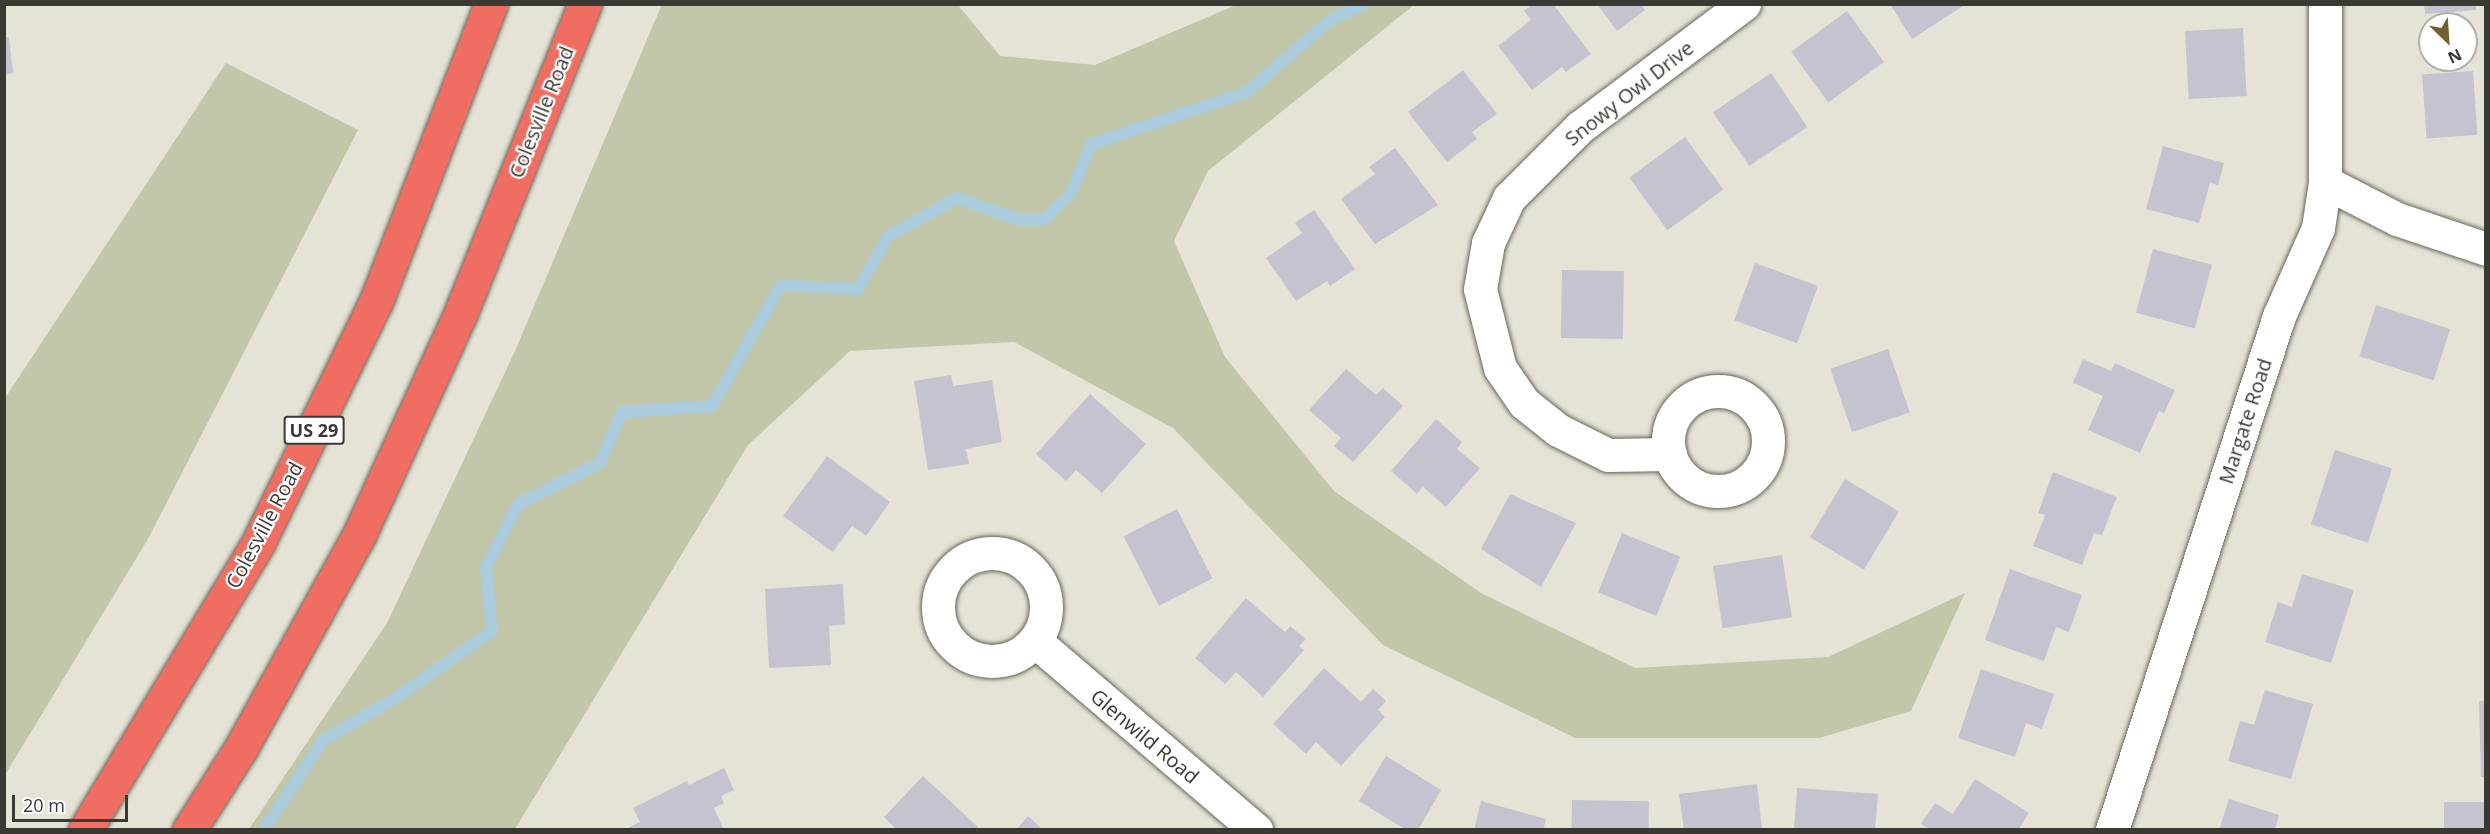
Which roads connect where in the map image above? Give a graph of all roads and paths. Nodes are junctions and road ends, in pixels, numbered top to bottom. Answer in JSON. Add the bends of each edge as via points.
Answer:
{"nodes":[{"id":1,"x":491,"y":4,"type":"edge"},
{"id":2,"x":585,"y":4,"type":"edge"},
{"id":3,"x":1744,"y":4,"type":"edge"},
{"id":4,"x":2325,"y":4,"type":"edge"},
{"id":5,"x":2325,"y":182,"type":"junction"},
{"id":6,"x":2486,"y":249,"type":"edge"},
{"id":7,"x":1670,"y":454,"type":"dead end"},
{"id":8,"x":1035,"y":641,"type":"dead end"},
{"id":9,"x":85,"y":830,"type":"edge"},
{"id":10,"x":189,"y":830,"type":"edge"},
{"id":11,"x":1256,"y":830,"type":"edge"},
{"id":12,"x":2112,"y":830,"type":"edge"}],
"edges":[{"from":1,"to":9,"type":"highway","name":"Colesville Road","number":"US 29","via":[[377,299],[259,541]]},
{"from":2,"to":10,"type":"highway","name":"Colesville Road","via":[[461,312],[360,533],[241,748]]},
{"from":3,"to":7,"type":"street","name":"Snowy Owl Drive","via":[[1580,127],[1509,198],[1488,243],[1480,289],[1500,368],[1524,403],[1558,430],[1608,455]]},
{"from":4,"to":5,"type":"street","name":"Margate Road"},
{"from":5,"to":6,"type":"street","via":[[2397,219]]},
{"from":5,"to":12,"type":"street","name":"Margate Road","via":[[2318,228],[2279,316]]},
{"from":8,"to":11,"type":"street","name":"Glenwild Road"}]}
